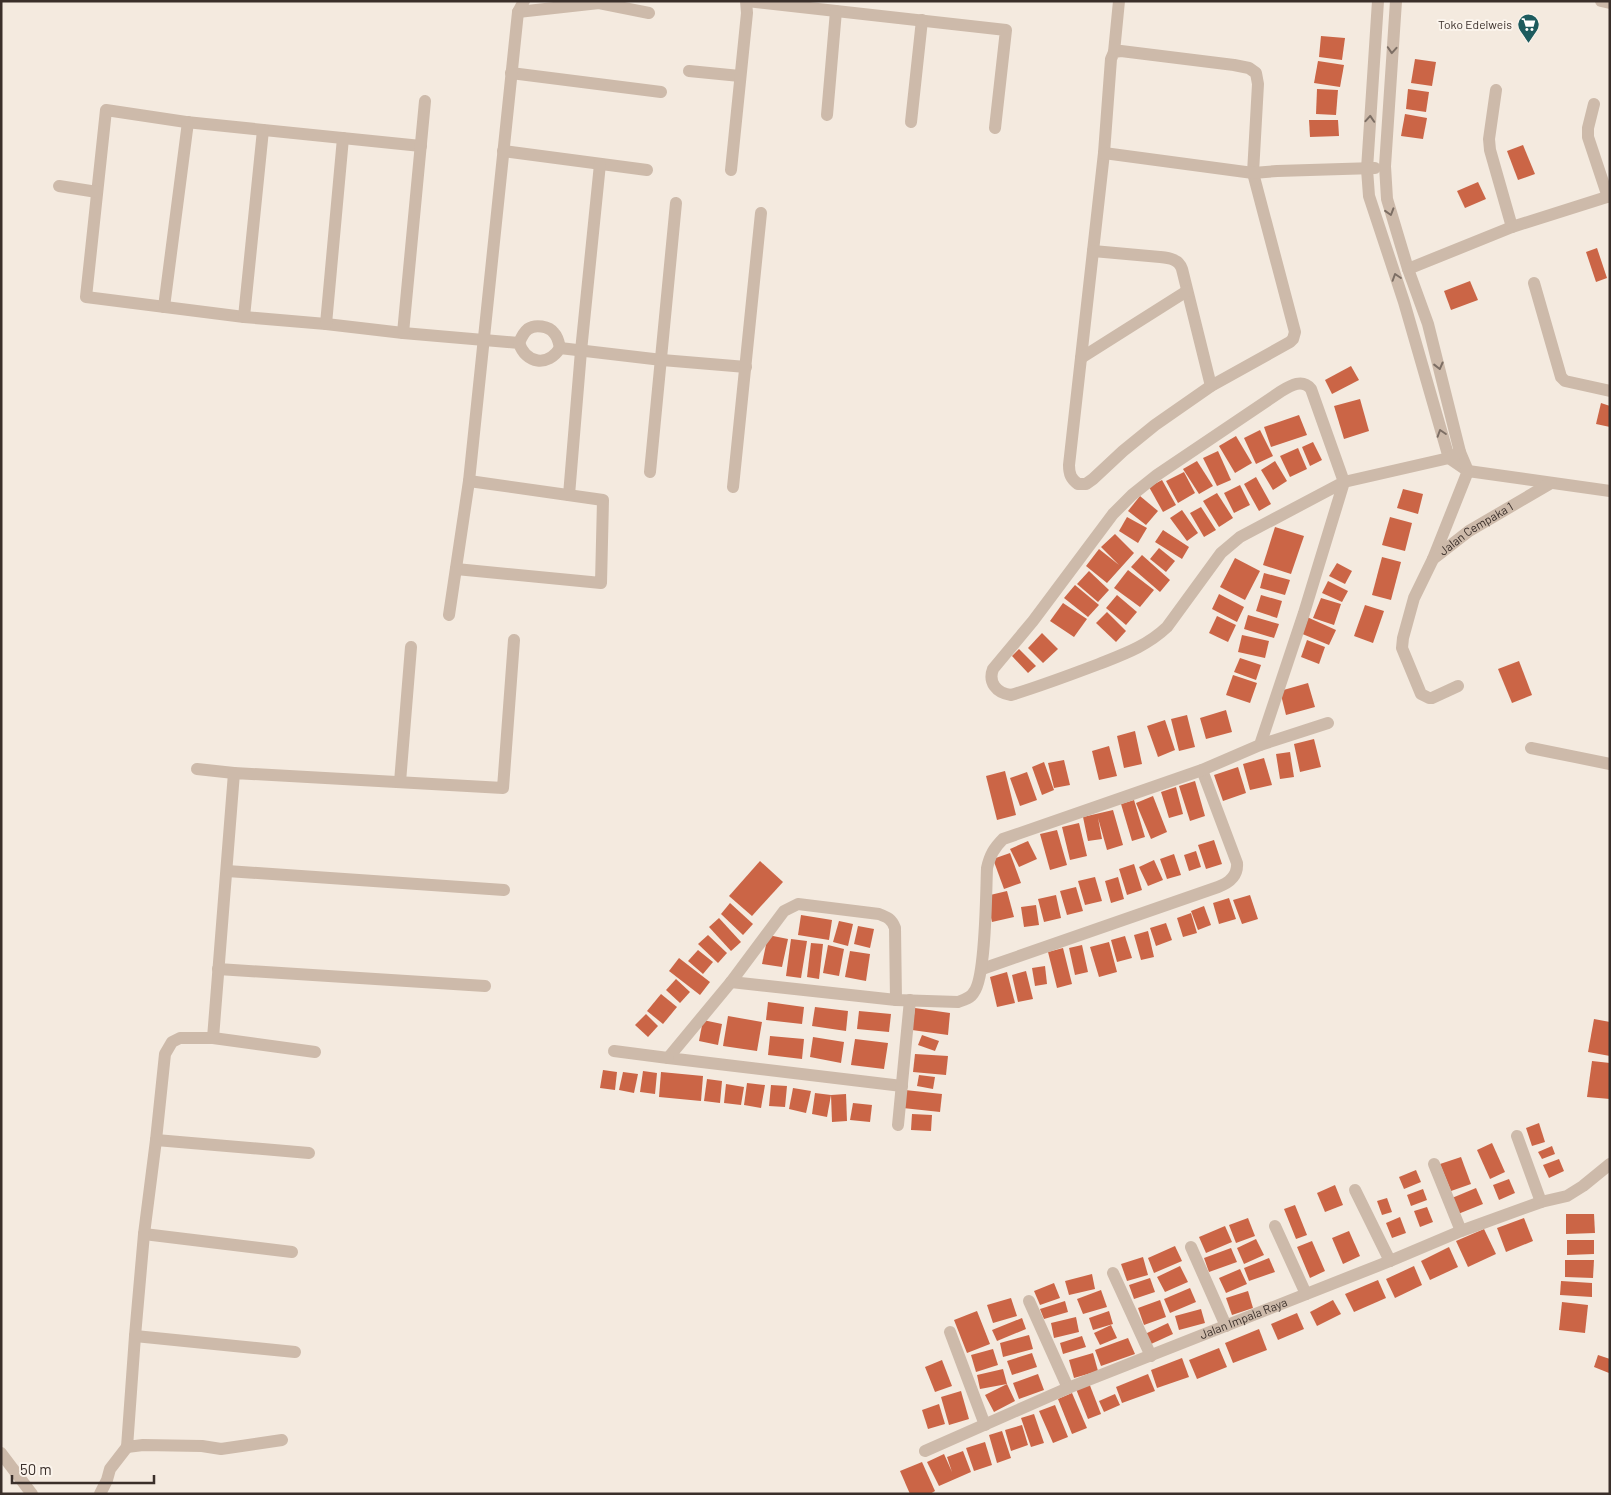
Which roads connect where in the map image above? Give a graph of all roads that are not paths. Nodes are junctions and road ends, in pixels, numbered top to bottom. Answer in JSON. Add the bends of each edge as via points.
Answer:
{"nodes":[{"id":1,"x":747,"y":1,"type":"edge"},
{"id":2,"x":1120,"y":1,"type":"edge"},
{"id":3,"x":1378,"y":1,"type":"edge"},
{"id":4,"x":1396,"y":1,"type":"edge"},
{"id":5,"x":1601,"y":1,"type":"edge"},
{"id":6,"x":599,"y":2,"type":"edge"},
{"id":7,"x":1610,"y":3,"type":"edge"},
{"id":8,"x":521,"y":7,"type":"edge"},
{"id":9,"x":836,"y":11,"type":"junction"},
{"id":10,"x":649,"y":13,"type":"dead end"},
{"id":11,"x":922,"y":20,"type":"junction"},
{"id":12,"x":1114,"y":52,"type":"junction"},
{"id":13,"x":689,"y":71,"type":"dead end"},
{"id":14,"x":511,"y":73,"type":"junction"},
{"id":15,"x":740,"y":76,"type":"junction"},
{"id":16,"x":1496,"y":90,"type":"dead end"},
{"id":17,"x":661,"y":92,"type":"dead end"},
{"id":18,"x":425,"y":101,"type":"dead end"},
{"id":19,"x":1594,"y":104,"type":"dead end"},
{"id":20,"x":827,"y":115,"type":"dead end"},
{"id":21,"x":188,"y":122,"type":"junction"},
{"id":22,"x":911,"y":122,"type":"dead end"},
{"id":23,"x":995,"y":128,"type":"dead end"},
{"id":24,"x":263,"y":130,"type":"junction"},
{"id":25,"x":343,"y":138,"type":"junction"},
{"id":26,"x":421,"y":146,"type":"junction"},
{"id":27,"x":504,"y":151,"type":"junction"},
{"id":28,"x":1104,"y":153,"type":"junction"},
{"id":29,"x":600,"y":164,"type":"junction"},
{"id":30,"x":1385,"y":166,"type":"junction"},
{"id":31,"x":1366,"y":169,"type":"junction"},
{"id":32,"x":647,"y":170,"type":"dead end"},
{"id":33,"x":732,"y":170,"type":"dead end"},
{"id":34,"x":1253,"y":173,"type":"junction"},
{"id":35,"x":59,"y":186,"type":"dead end"},
{"id":36,"x":97,"y":192,"type":"junction"},
{"id":37,"x":1609,"y":197,"type":"edge"},
{"id":38,"x":676,"y":203,"type":"dead end"},
{"id":39,"x":762,"y":213,"type":"dead end"},
{"id":40,"x":1512,"y":228,"type":"junction"},
{"id":41,"x":1093,"y":251,"type":"junction"},
{"id":42,"x":1408,"y":269,"type":"junction"},
{"id":43,"x":1534,"y":282,"type":"dead end"},
{"id":44,"x":1187,"y":292,"type":"junction"},
{"id":45,"x":164,"y":307,"type":"junction"},
{"id":46,"x":244,"y":317,"type":"junction"},
{"id":47,"x":326,"y":324,"type":"junction"},
{"id":48,"x":1428,"y":324,"type":"junction"},
{"id":49,"x":1412,"y":329,"type":"junction"},
{"id":50,"x":403,"y":333,"type":"junction"},
{"id":51,"x":484,"y":341,"type":"junction"},
{"id":52,"x":519,"y":344,"type":"junction"},
{"id":53,"x":560,"y":348,"type":"junction"},
{"id":54,"x":581,"y":351,"type":"junction"},
{"id":55,"x":1081,"y":358,"type":"junction"},
{"id":56,"x":662,"y":360,"type":"junction"},
{"id":57,"x":746,"y":367,"type":"junction"},
{"id":58,"x":1211,"y":386,"type":"junction"},
{"id":59,"x":1610,"y":391,"type":"edge"},
{"id":60,"x":1455,"y":455,"type":"junction"},
{"id":61,"x":1468,"y":471,"type":"junction"},
{"id":62,"x":650,"y":472,"type":"dead end"},
{"id":63,"x":469,"y":481,"type":"junction"},
{"id":64,"x":1344,"y":482,"type":"junction"},
{"id":65,"x":1551,"y":483,"type":"junction"},
{"id":66,"x":733,"y":487,"type":"dead end"},
{"id":67,"x":1610,"y":491,"type":"edge"},
{"id":68,"x":568,"y":495,"type":"junction"},
{"id":69,"x":1433,"y":559,"type":"junction"},
{"id":70,"x":456,"y":569,"type":"junction"},
{"id":71,"x":449,"y":614,"type":"dead end"},
{"id":72,"x":514,"y":640,"type":"dead end"},
{"id":73,"x":411,"y":647,"type":"dead end"},
{"id":74,"x":1458,"y":686,"type":"dead end"},
{"id":75,"x":1328,"y":723,"type":"dead end"},
{"id":76,"x":1260,"y":745,"type":"junction"},
{"id":77,"x":1531,"y":748,"type":"dead end"},
{"id":78,"x":1610,"y":764,"type":"edge"},
{"id":79,"x":197,"y":769,"type":"dead end"},
{"id":80,"x":1202,"y":770,"type":"junction"},
{"id":81,"x":234,"y":773,"type":"junction"},
{"id":82,"x":400,"y":782,"type":"junction"},
{"id":83,"x":227,"y":872,"type":"junction"},
{"id":84,"x":504,"y":890,"type":"dead end"},
{"id":85,"x":218,"y":969,"type":"junction"},
{"id":86,"x":982,"y":969,"type":"junction"},
{"id":87,"x":731,"y":982,"type":"junction"},
{"id":88,"x":486,"y":986,"type":"dead end"},
{"id":89,"x":896,"y":1000,"type":"junction"},
{"id":90,"x":910,"y":1000,"type":"junction"},
{"id":91,"x":213,"y":1038,"type":"junction"},
{"id":92,"x":614,"y":1051,"type":"dead end"},
{"id":93,"x":315,"y":1052,"type":"dead end"},
{"id":94,"x":668,"y":1058,"type":"junction"},
{"id":95,"x":902,"y":1086,"type":"junction"},
{"id":96,"x":898,"y":1125,"type":"dead end"},
{"id":97,"x":1518,"y":1136,"type":"dead end"},
{"id":98,"x":156,"y":1140,"type":"junction"},
{"id":99,"x":309,"y":1153,"type":"dead end"},
{"id":100,"x":1434,"y":1164,"type":"dead end"},
{"id":101,"x":1610,"y":1164,"type":"edge"},
{"id":102,"x":1355,"y":1190,"type":"dead end"},
{"id":103,"x":1541,"y":1202,"type":"junction"},
{"id":104,"x":1276,"y":1226,"type":"dead end"},
{"id":105,"x":1461,"y":1231,"type":"junction"},
{"id":106,"x":144,"y":1234,"type":"junction"},
{"id":107,"x":1191,"y":1247,"type":"dead end"},
{"id":108,"x":292,"y":1252,"type":"dead end"},
{"id":109,"x":1390,"y":1261,"type":"junction"},
{"id":110,"x":1113,"y":1273,"type":"dead end"},
{"id":111,"x":1306,"y":1294,"type":"junction"},
{"id":112,"x":1029,"y":1301,"type":"dead end"},
{"id":113,"x":1226,"y":1326,"type":"junction"},
{"id":114,"x":950,"y":1332,"type":"dead end"},
{"id":115,"x":135,"y":1336,"type":"junction"},
{"id":116,"x":295,"y":1352,"type":"dead end"},
{"id":117,"x":1151,"y":1356,"type":"junction"},
{"id":118,"x":1068,"y":1388,"type":"junction"},
{"id":119,"x":985,"y":1425,"type":"junction"},
{"id":120,"x":282,"y":1440,"type":"dead end"},
{"id":121,"x":127,"y":1447,"type":"junction"},
{"id":122,"x":924,"y":1451,"type":"dead end"},
{"id":123,"x":1,"y":1453,"type":"edge"},
{"id":124,"x":32,"y":1494,"type":"edge"},
{"id":125,"x":100,"y":1494,"type":"edge"}],
"edges":[{"from":1,"to":9,"type":"street"},
{"from":1,"to":15,"type":"street"},
{"from":2,"to":12,"type":"street"},
{"from":31,"to":3,"type":"street","one_way":true},
{"from":4,"to":30,"type":"street","one_way":true},
{"from":5,"to":7,"type":"street"},
{"from":6,"to":8,"type":"street"},
{"from":6,"to":10,"type":"street"},
{"from":8,"to":14,"type":"street"},
{"from":9,"to":11,"type":"street"},
{"from":9,"to":20,"type":"street"},
{"from":11,"to":22,"type":"street"},
{"from":11,"to":23,"type":"street","via":[[1006,30]]},
{"from":12,"to":28,"type":"street"},
{"from":12,"to":34,"type":"street","via":[[1254,70],[1258,84]]},
{"from":13,"to":15,"type":"street"},
{"from":14,"to":17,"type":"street"},
{"from":14,"to":27,"type":"street"},
{"from":15,"to":33,"type":"street"},
{"from":16,"to":40,"type":"street","via":[[1490,150]]},
{"from":18,"to":26,"type":"street"},
{"from":19,"to":37,"type":"street","via":[[1588,137]]},
{"from":21,"to":24,"type":"street"},
{"from":21,"to":36,"type":"street","via":[[106,110]]},
{"from":21,"to":45,"type":"street"},
{"from":24,"to":25,"type":"street"},
{"from":24,"to":46,"type":"street"},
{"from":25,"to":26,"type":"street"},
{"from":25,"to":47,"type":"street"},
{"from":26,"to":50,"type":"street"},
{"from":27,"to":29,"type":"street"},
{"from":27,"to":51,"type":"street"},
{"from":28,"to":34,"type":"street"},
{"from":28,"to":41,"type":"street"},
{"from":29,"to":32,"type":"street"},
{"from":29,"to":54,"type":"street"},
{"from":30,"to":31,"type":"street"},
{"from":30,"to":42,"type":"street","one_way":true,"via":[[1387,199]]},
{"from":31,"to":34,"type":"street"},
{"from":49,"to":31,"type":"street","one_way":true,"via":[[1369,196]]},
{"from":34,"to":58,"type":"street","via":[[1295,332],[1290,342]]},
{"from":35,"to":36,"type":"street"},
{"from":36,"to":45,"type":"street","via":[[86,297]]},
{"from":37,"to":40,"type":"street"},
{"from":38,"to":56,"type":"street"},
{"from":39,"to":57,"type":"street"},
{"from":40,"to":42,"type":"street"},
{"from":41,"to":44,"type":"street","via":[[1171,258],[1181,265]]},
{"from":41,"to":55,"type":"street"},
{"from":42,"to":48,"type":"street"},
{"from":43,"to":59,"type":"street","via":[[1560,376],[1565,381]]},
{"from":44,"to":55,"type":"street"},
{"from":44,"to":58,"type":"street"},
{"from":45,"to":46,"type":"street"},
{"from":46,"to":47,"type":"street"},
{"from":47,"to":50,"type":"street"},
{"from":48,"to":49,"type":"street"},
{"from":48,"to":60,"type":"street","one_way":true},
{"from":60,"to":49,"type":"street","one_way":true,"via":[[1440,430]]},
{"from":50,"to":51,"type":"street"},
{"from":51,"to":52,"type":"street"},
{"from":51,"to":63,"type":"street"},
{"from":52,"to":53,"type":"street","via":[[522,352],[537,362],[550,359]]},
{"from":52,"to":53,"type":"street","via":[[529,328],[542,326],[554,331]]},
{"from":53,"to":54,"type":"street"},
{"from":54,"to":56,"type":"street"},
{"from":54,"to":68,"type":"street"},
{"from":55,"to":58,"type":"street","via":[[1069,465],[1072,480],[1078,484],[1086,484],[1093,479],[1155,425]]},
{"from":56,"to":57,"type":"street"},
{"from":56,"to":62,"type":"street"},
{"from":57,"to":66,"type":"street"},
{"from":60,"to":61,"type":"street"},
{"from":60,"to":64,"type":"street"},
{"from":61,"to":65,"type":"street"},
{"from":61,"to":69,"type":"street"},
{"from":63,"to":68,"type":"street"},
{"from":63,"to":70,"type":"street"},
{"from":64,"to":64,"type":"street","via":[[1228,546],[1167,627],[1140,647],[1054,682],[1011,695],[997,690],[991,681],[993,668],[1113,514],[1132,495],[1292,385],[1300,383],[1311,389]]},
{"from":64,"to":76,"type":"street"},
{"from":65,"to":67,"type":"street"},
{"from":65,"to":69,"type":"street","name":"Jalan Cempaka 1","via":[[1469,531]]},
{"from":68,"to":70,"type":"street","via":[[604,500],[601,583]]},
{"from":69,"to":74,"type":"street","name":"Jalan Cempaka 1","via":[[1414,598],[1402,648],[1421,694],[1432,698]]},
{"from":70,"to":71,"type":"street"},
{"from":72,"to":82,"type":"street","via":[[503,788]]},
{"from":73,"to":82,"type":"street"},
{"from":75,"to":76,"type":"street"},
{"from":76,"to":80,"type":"street"},
{"from":77,"to":78,"type":"street"},
{"from":79,"to":81,"type":"street"},
{"from":80,"to":86,"type":"street","via":[[1003,839],[989,857],[987,868]]},
{"from":80,"to":86,"type":"street","via":[[1234,854],[1238,870],[1234,877],[1218,887]]},
{"from":81,"to":82,"type":"street"},
{"from":81,"to":83,"type":"street"},
{"from":83,"to":84,"type":"street"},
{"from":83,"to":85,"type":"street"},
{"from":85,"to":88,"type":"street"},
{"from":85,"to":91,"type":"street"},
{"from":86,"to":90,"type":"street","via":[[975,992],[965,1000]]},
{"from":87,"to":89,"type":"street"},
{"from":87,"to":89,"type":"street","via":[[784,911],[798,904],[879,914],[893,922]]},
{"from":87,"to":94,"type":"street"},
{"from":89,"to":90,"type":"street"},
{"from":90,"to":95,"type":"street"},
{"from":91,"to":93,"type":"street"},
{"from":91,"to":98,"type":"street","via":[[180,1038],[172,1042],[165,1054]]},
{"from":92,"to":94,"type":"street"},
{"from":94,"to":95,"type":"street"},
{"from":95,"to":96,"type":"street"},
{"from":97,"to":103,"type":"street"},
{"from":98,"to":99,"type":"street"},
{"from":98,"to":106,"type":"street"},
{"from":100,"to":105,"type":"street"},
{"from":101,"to":103,"type":"street","name":"Jalan Impala Raya","via":[[1567,1196]]},
{"from":102,"to":109,"type":"street"},
{"from":103,"to":105,"type":"street","name":"Jalan Impala Raya"},
{"from":104,"to":111,"type":"street"},
{"from":105,"to":109,"type":"street","name":"Jalan Impala Raya"},
{"from":106,"to":108,"type":"street"},
{"from":106,"to":115,"type":"street"},
{"from":107,"to":113,"type":"street"},
{"from":109,"to":111,"type":"street","name":"Jalan Impala Raya"},
{"from":110,"to":117,"type":"street"},
{"from":111,"to":113,"type":"street","name":"Jalan Impala Raya"},
{"from":112,"to":118,"type":"street"},
{"from":113,"to":117,"type":"street","name":"Jalan Impala Raya"},
{"from":114,"to":119,"type":"street"},
{"from":115,"to":116,"type":"street"},
{"from":115,"to":121,"type":"street"},
{"from":117,"to":118,"type":"street","name":"Jalan Impala Raya"},
{"from":118,"to":119,"type":"street","name":"Jalan Impala Raya"},
{"from":119,"to":122,"type":"street","name":"Jalan Impala Raya"},
{"from":120,"to":121,"type":"street","via":[[221,1449],[143,1444]]},
{"from":121,"to":125,"type":"street","via":[[110,1469]]},
{"from":123,"to":124,"type":"street"}]}
